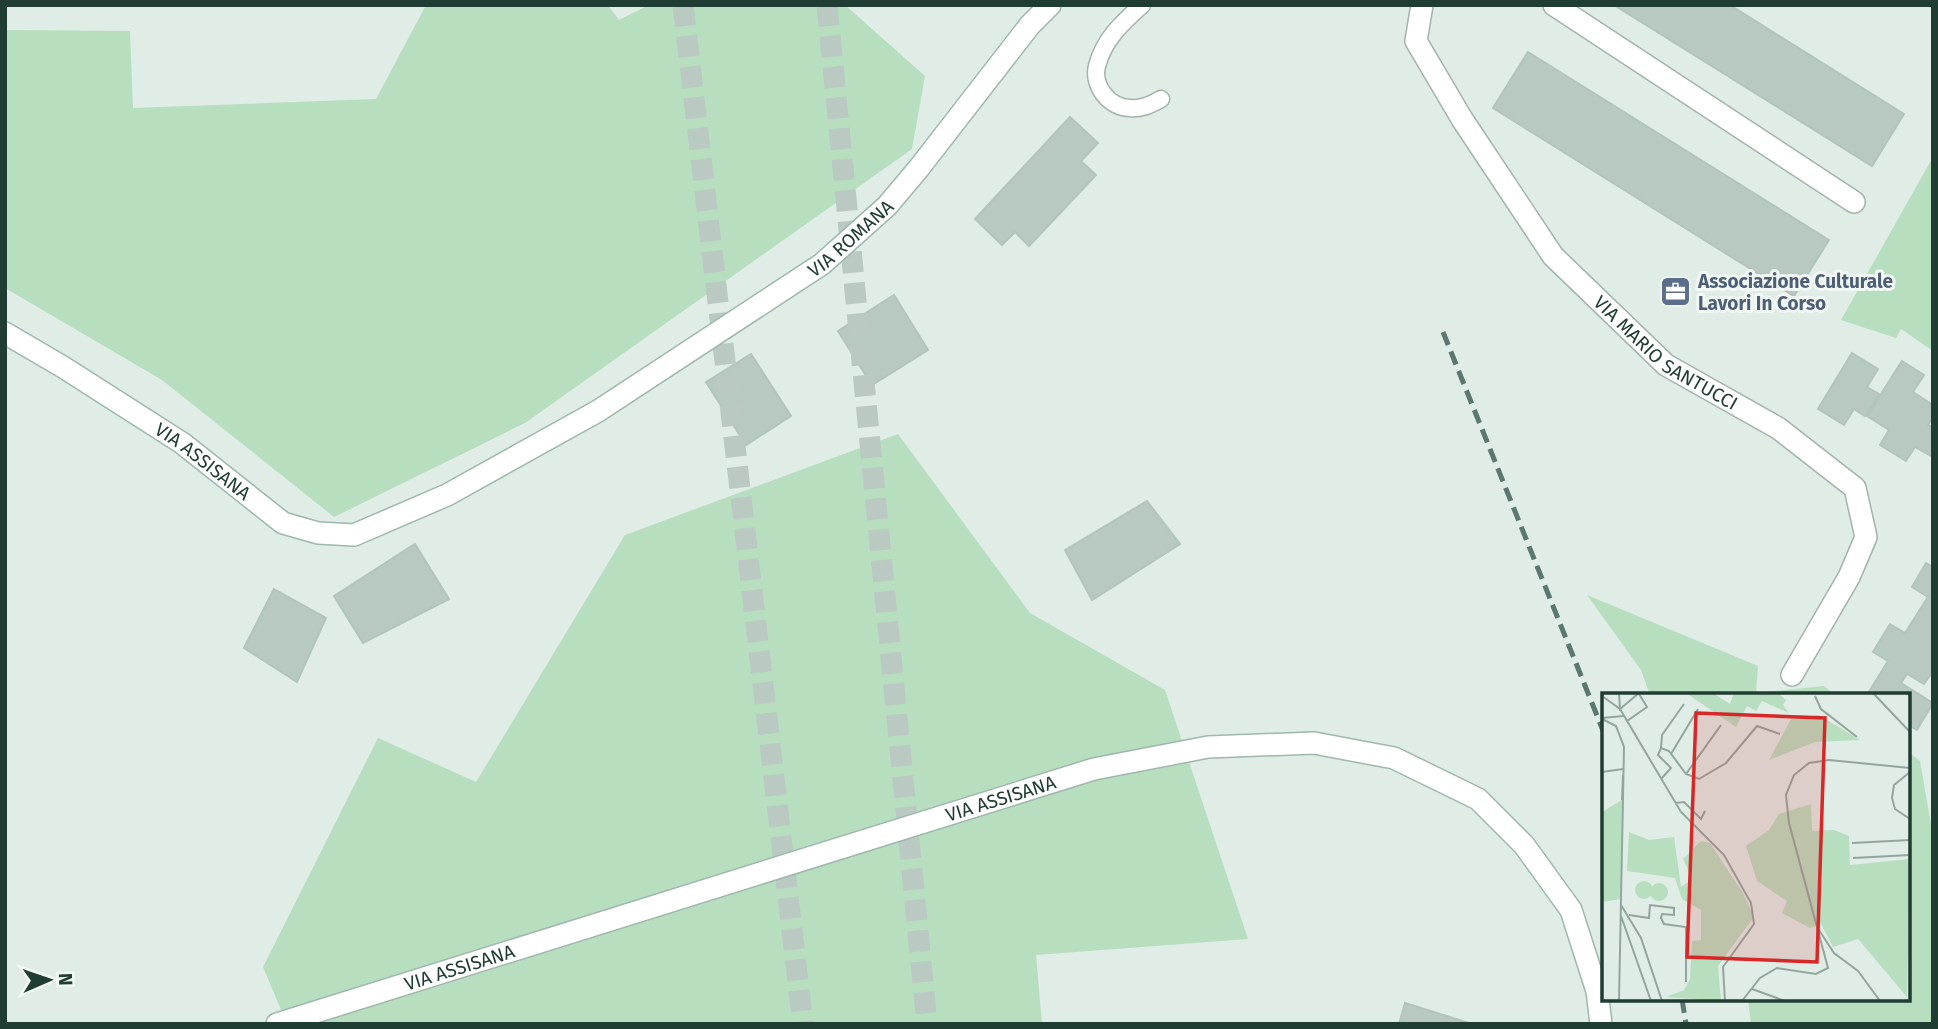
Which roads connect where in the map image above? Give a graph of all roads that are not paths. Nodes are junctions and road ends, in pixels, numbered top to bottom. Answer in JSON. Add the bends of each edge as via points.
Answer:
{"nodes":[{"id":1,"x":1050,"y":5,"type":"edge"},
{"id":2,"x":1142,"y":5,"type":"edge"},
{"id":3,"x":1422,"y":5,"type":"edge"},
{"id":4,"x":1553,"y":5,"type":"edge"},
{"id":5,"x":1161,"y":99,"type":"dead end"},
{"id":6,"x":1854,"y":202,"type":"dead end"},
{"id":7,"x":5,"y":333,"type":"edge"},
{"id":8,"x":598,"y":411,"type":"joint"},
{"id":9,"x":1792,"y":675,"type":"dead end"},
{"id":10,"x":277,"y":1024,"type":"edge"},
{"id":11,"x":1601,"y":1024,"type":"edge"}],
"edges":[{"from":1,"to":8,"type":"main road","name":"VIA ROMANA","via":[[887,206],[822,264]]},
{"from":2,"to":5,"type":"lane","via":[[1113,32],[1103,49],[1096,69],[1097,85],[1111,101],[1127,109]]},
{"from":3,"to":9,"type":"main road","name":"VIA MARIO SANTUCCI","via":[[1416,41],[1553,256],[1666,365],[1778,428],[1855,488],[1866,537],[1849,577]]},
{"from":4,"to":6,"type":"main road"},
{"from":7,"to":8,"type":"main road","name":"VIA ASSISANA","via":[[182,443],[283,523],[318,533],[354,535],[447,495]]},
{"from":10,"to":11,"type":"main road","name":"VIA ASSISANA","via":[[1094,769],[1208,747],[1314,743],[1394,758],[1478,799],[1524,845],[1571,909],[1597,992]]}]}
